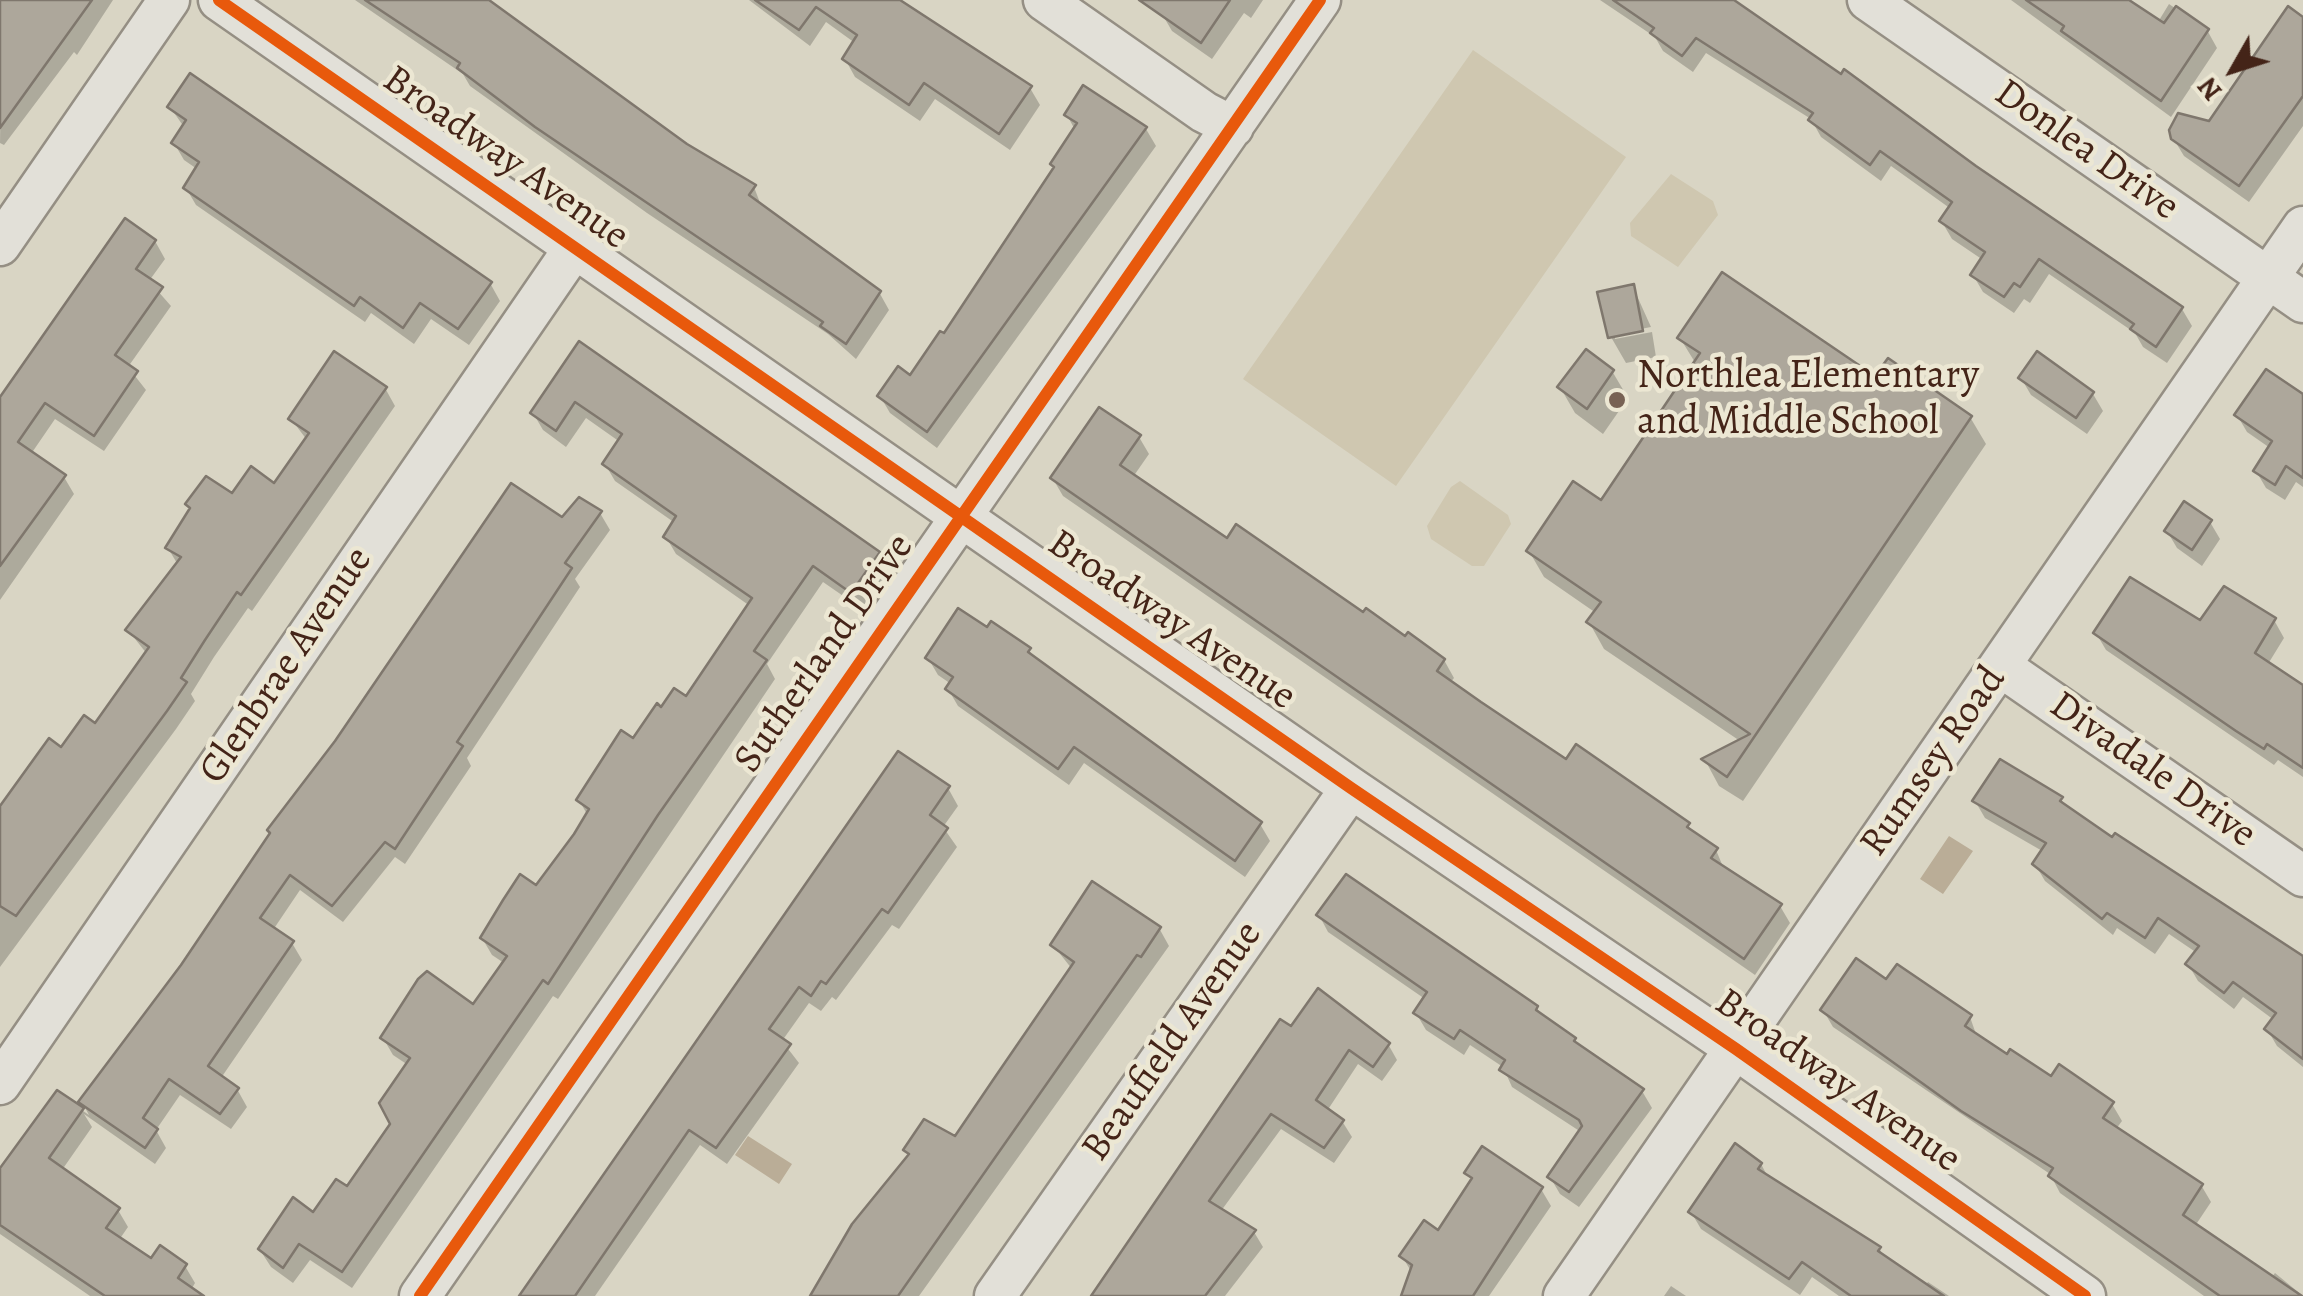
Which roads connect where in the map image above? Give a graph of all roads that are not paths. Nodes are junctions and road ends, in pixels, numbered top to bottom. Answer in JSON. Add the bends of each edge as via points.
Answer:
{"nodes":[{"id":1,"x":169,"y":0,"type":"edge"},
{"id":2,"x":219,"y":0,"type":"edge"},
{"id":3,"x":1044,"y":0,"type":"edge"},
{"id":4,"x":1320,"y":0,"type":"edge"},
{"id":5,"x":1868,"y":0,"type":"edge"},
{"id":6,"x":1233,"y":128,"type":"junction"},
{"id":7,"x":2303,"y":226,"type":"edge"},
{"id":8,"x":0,"y":245,"type":"edge"},
{"id":9,"x":575,"y":247,"type":"junction"},
{"id":10,"x":2268,"y":277,"type":"junction"},
{"id":11,"x":2303,"y":302,"type":"edge"},
{"id":12,"x":960,"y":516,"type":"junction"},
{"id":13,"x":2000,"y":666,"type":"junction"},
{"id":14,"x":1351,"y":788,"type":"junction"},
{"id":15,"x":2303,"y":876,"type":"edge"},
{"id":16,"x":1736,"y":1049,"type":"junction"},
{"id":17,"x":0,"y":1084,"type":"edge"},
{"id":18,"x":420,"y":1296,"type":"edge"},
{"id":19,"x":995,"y":1296,"type":"edge"},
{"id":20,"x":1564,"y":1296,"type":"edge"},
{"id":21,"x":2084,"y":1296,"type":"edge"}],
"edges":[{"from":1,"to":8,"type":"street"},
{"from":2,"to":9,"type":"street","name":"Broadway Avenue"},
{"from":3,"to":6,"type":"street"},
{"from":4,"to":6,"type":"street","name":"Sutherland Drive"},
{"from":5,"to":10,"type":"street","name":"Donlea Drive"},
{"from":6,"to":12,"type":"street","name":"Sutherland Drive"},
{"from":7,"to":10,"type":"street","name":"Rumsey Road"},
{"from":9,"to":12,"type":"street","name":"Broadway Avenue"},
{"from":9,"to":17,"type":"street","name":"Glenbrae Avenue"},
{"from":10,"to":11,"type":"street","name":"Donlea Drive"},
{"from":10,"to":13,"type":"street","name":"Rumsey Road"},
{"from":12,"to":14,"type":"street","name":"Broadway Avenue"},
{"from":12,"to":18,"type":"street","name":"Sutherland Drive"},
{"from":13,"to":15,"type":"street","name":"Divadale Drive"},
{"from":13,"to":16,"type":"street","name":"Rumsey Road"},
{"from":14,"to":16,"type":"street","name":"Broadway Avenue"},
{"from":14,"to":19,"type":"street","name":"Beaufield Avenue"},
{"from":16,"to":20,"type":"street","name":"Rumsey Road"},
{"from":16,"to":21,"type":"street","name":"Broadway Avenue"}]}
